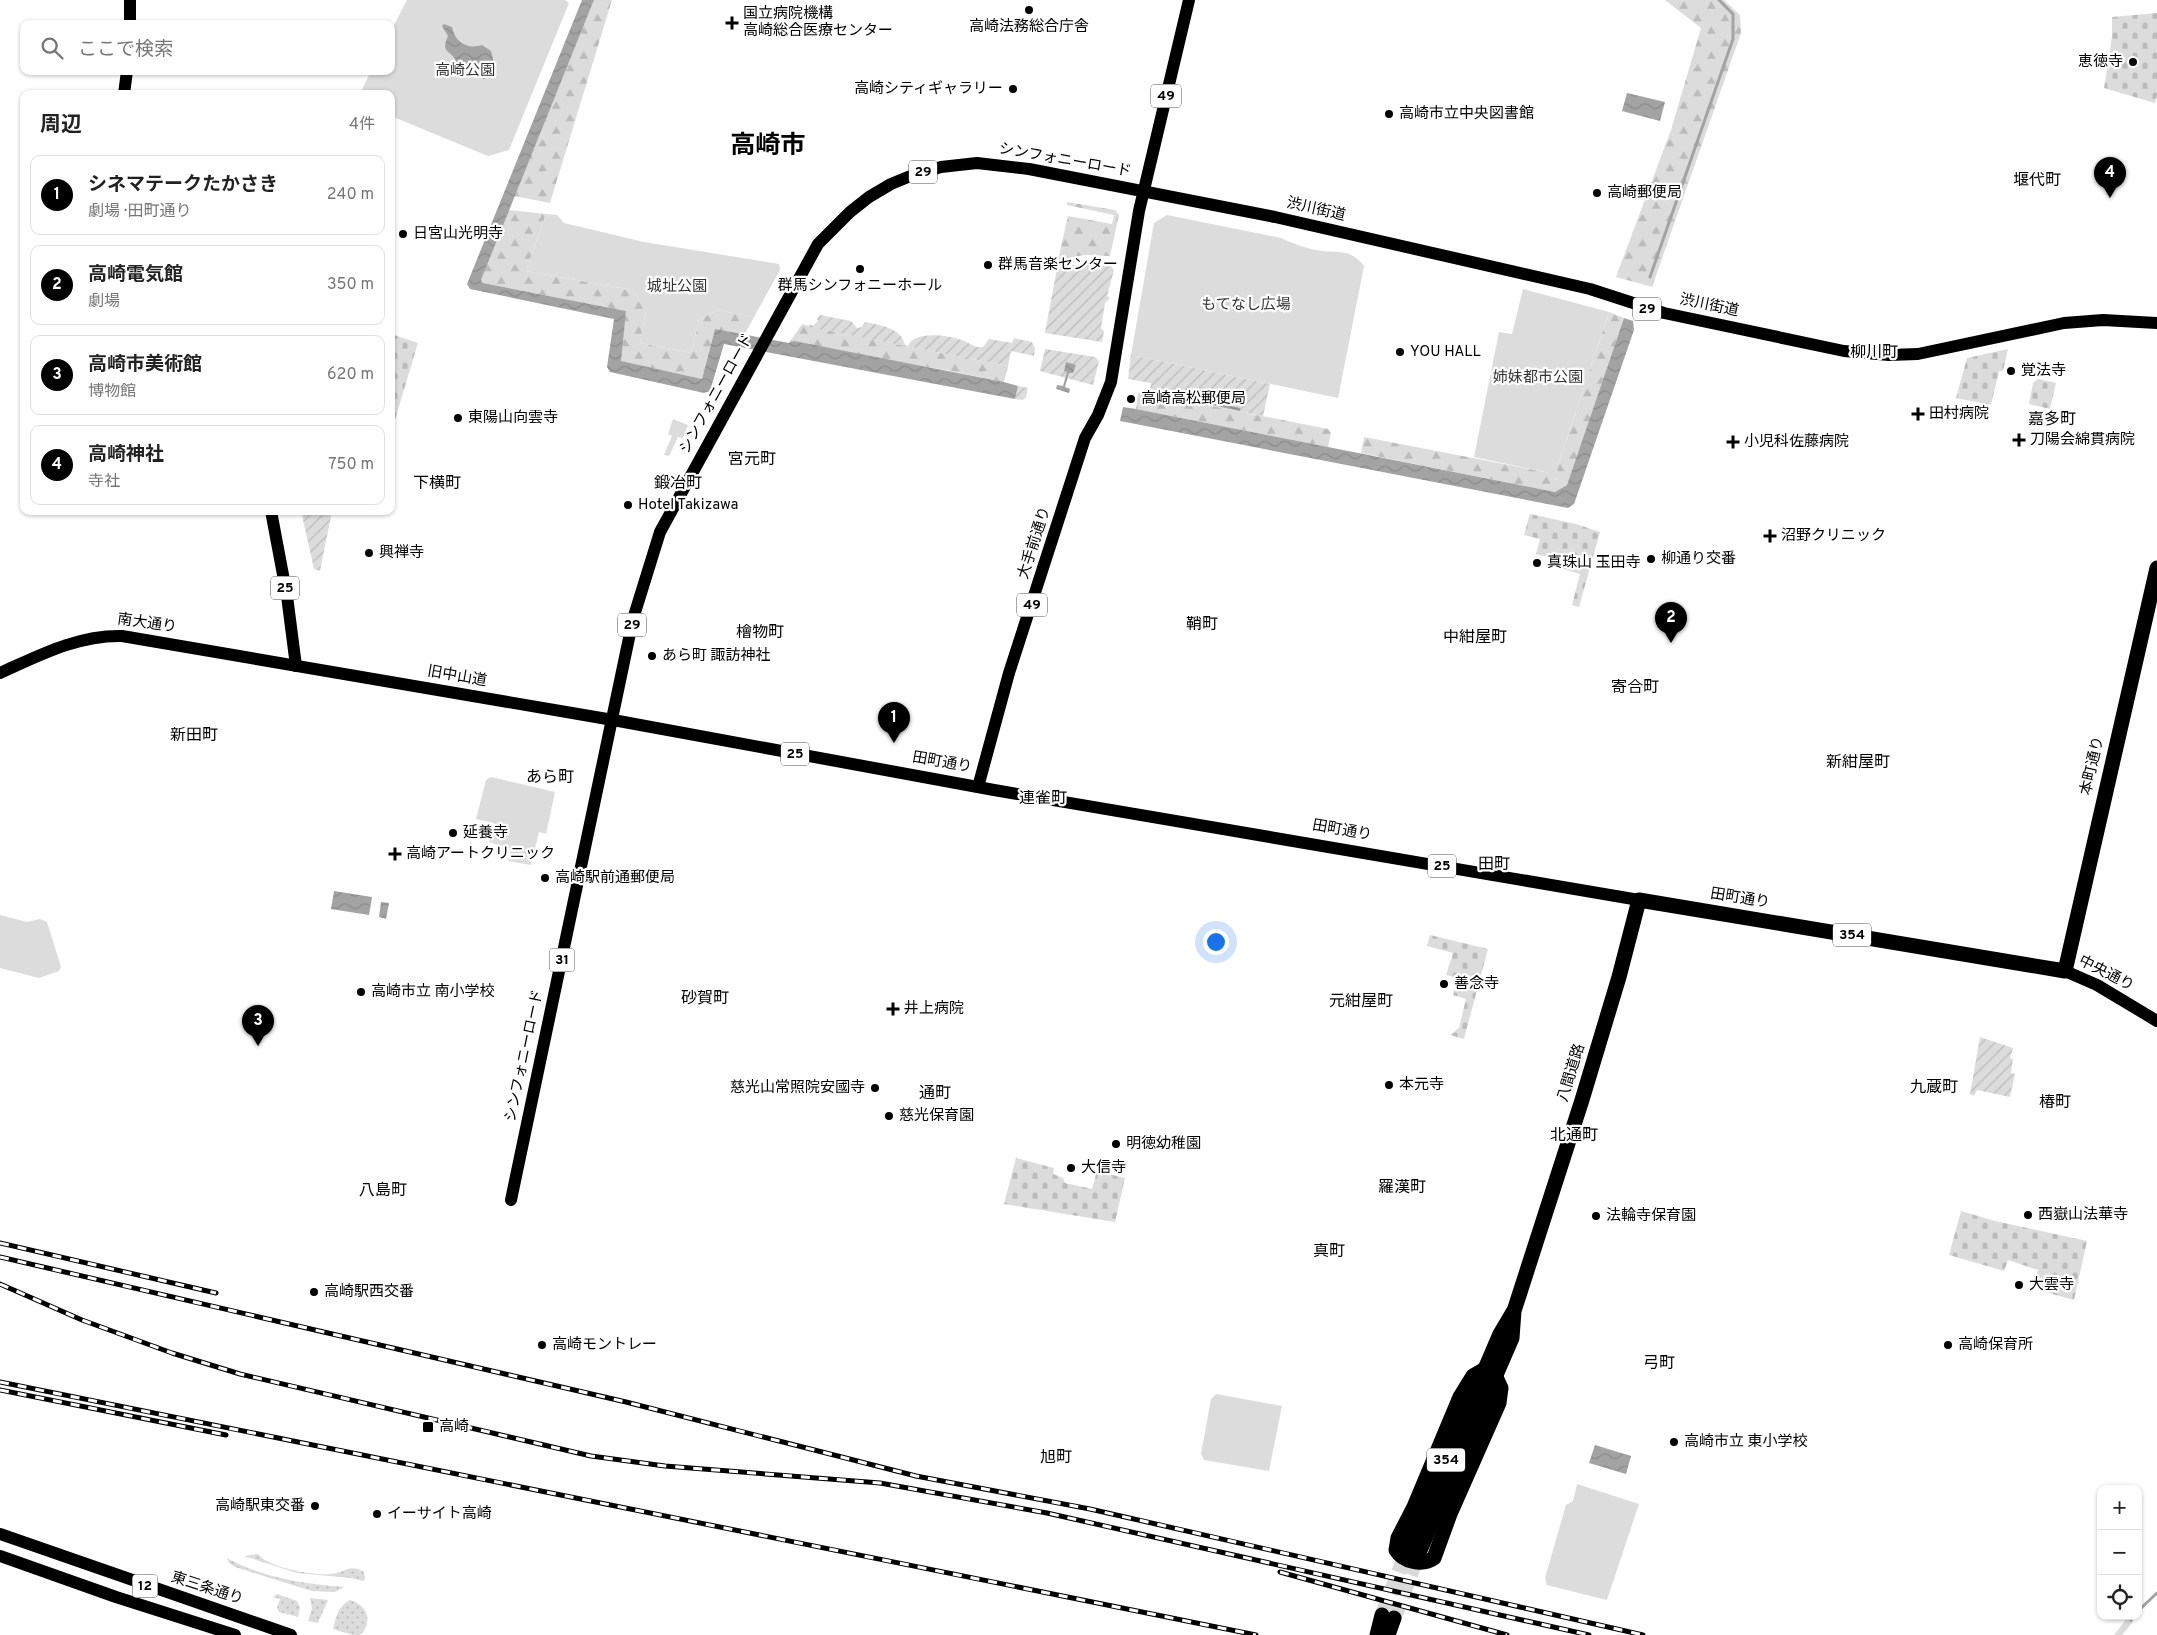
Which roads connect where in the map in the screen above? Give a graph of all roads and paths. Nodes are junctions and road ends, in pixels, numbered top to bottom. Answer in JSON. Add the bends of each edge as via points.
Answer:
{"nodes":[{"id":1,"x":130,"y":0,"type":"edge"},
{"id":2,"x":1189,"y":0,"type":"edge"},
{"id":3,"x":130,"y":20,"type":"edge"},
{"id":4,"x":126,"y":75,"type":"edge"},
{"id":5,"x":125,"y":90,"type":"edge"},
{"id":6,"x":1143,"y":192,"type":"junction"},
{"id":7,"x":2157,"y":322,"type":"edge"},
{"id":8,"x":272,"y":515,"type":"edge"},
{"id":9,"x":2157,"y":568,"type":"edge"},
{"id":10,"x":296,"y":666,"type":"junction"},
{"id":11,"x":0,"y":673,"type":"edge"},
{"id":12,"x":613,"y":720,"type":"junction"},
{"id":13,"x":978,"y":787,"type":"junction"},
{"id":14,"x":1639,"y":900,"type":"junction"},
{"id":15,"x":2065,"y":971,"type":"junction"},
{"id":16,"x":2157,"y":1021,"type":"edge"},
{"id":17,"x":512,"y":1200,"type":"dead end"},
{"id":18,"x":1491,"y":1373,"type":"junction"},
{"id":19,"x":0,"y":1534,"type":"edge"},
{"id":20,"x":1412,"y":1553,"type":"tunnel mouth"},
{"id":21,"x":0,"y":1556,"type":"edge"},
{"id":22,"x":235,"y":1635,"type":"edge"},
{"id":23,"x":291,"y":1635,"type":"edge"},
{"id":24,"x":1377,"y":1635,"type":"edge"},
{"id":25,"x":1388,"y":1635,"type":"edge"}],
"edges":[{"from":1,"to":3,"type":"main road"},
{"from":2,"to":6,"type":"main road","number":"49"},
{"from":4,"to":5,"type":"main road"},
{"from":6,"to":7,"type":"main road","name":"渋川街道","number":"29","via":[[1386,242],[1590,289],[1657,312],[1844,351],[1918,354],[2076,321]]},
{"from":6,"to":12,"type":"main road","name":"シンフォニーロード","number":"29","via":[[1029,169],[977,163],[940,167],[908,176],[869,197],[850,212],[818,244],[660,532],[633,619]]},
{"from":6,"to":13,"type":"main road","name":"大手前通り","number":"49","via":[[1111,382],[1085,438],[1009,673]]},
{"from":8,"to":10,"type":"main road","number":"25"},
{"from":9,"to":15,"type":"highway","name":"本町通り"},
{"from":10,"to":11,"type":"main road","name":"南大通り","via":[[155,640],[101,635],[53,649]]},
{"from":10,"to":12,"type":"main road","name":"旧中山道","number":"25"},
{"from":12,"to":13,"type":"main road","name":"田町通り","number":"25"},
{"from":12,"to":17,"type":"main road","name":"シンフォニーロード","number":"31"},
{"from":13,"to":14,"type":"main road","name":"田町通り","number":"25"},
{"from":14,"to":15,"type":"highway","name":"田町通り","number":"354"},
{"from":14,"to":18,"type":"highway","name":"八間道路","number":"354","via":[[1620,977],[1514,1311],[1512,1338]]},
{"from":15,"to":16,"type":"main road","name":"中央通り","via":[[2097,985]]},
{"from":18,"to":18,"type":"highway","via":[[1501,1388],[1499,1402],[1436,1553],[1425,1562],[1402,1557],[1396,1550],[1398,1538],[1460,1397],[1473,1376]]},
{"from":18,"to":20,"type":"highway","name":"八間道路","number":"354","via":[[1449,1481]]},
{"from":19,"to":23,"type":"main road","name":"東三条通り","number":"12"},
{"from":21,"to":22,"type":"main road","number":"12"},
{"from":24,"to":25,"type":"highway","via":[[1388,1616]]}]}
